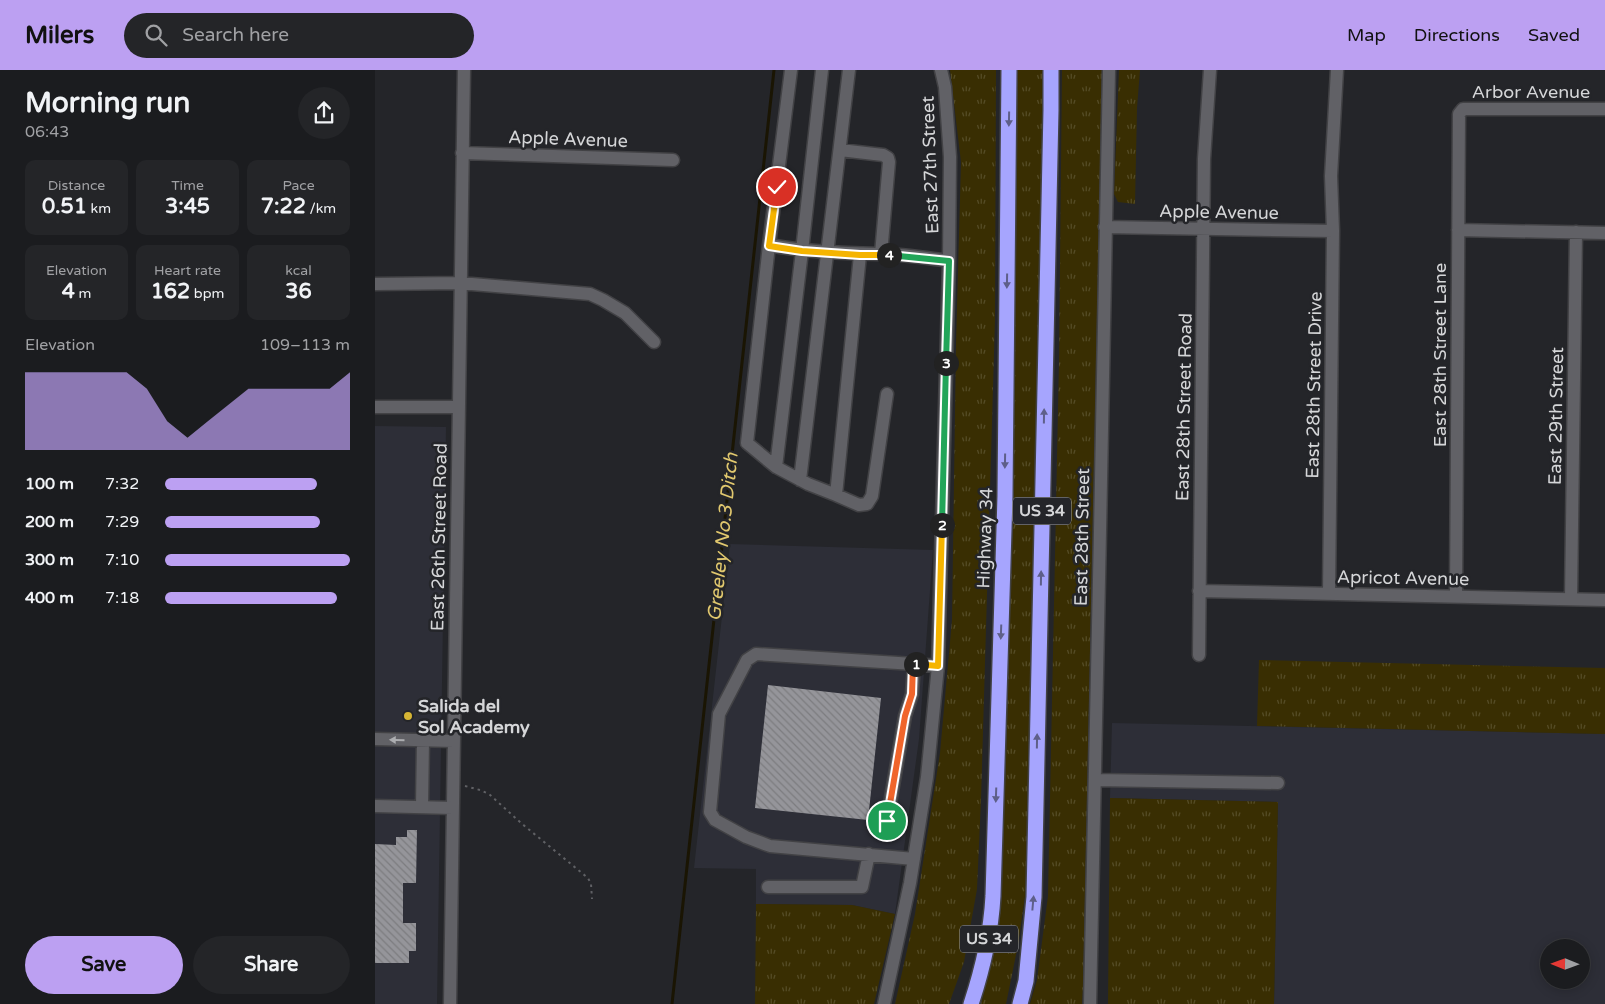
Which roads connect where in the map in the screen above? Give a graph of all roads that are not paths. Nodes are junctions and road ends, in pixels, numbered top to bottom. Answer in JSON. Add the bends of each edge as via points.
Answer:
{"nodes":[{"id":1,"x":463,"y":70,"type":"edge"},
{"id":2,"x":791,"y":70,"type":"edge"},
{"id":3,"x":822,"y":70,"type":"edge"},
{"id":4,"x":849,"y":70,"type":"edge"},
{"id":5,"x":941,"y":70,"type":"edge"},
{"id":6,"x":1009,"y":70,"type":"edge"},
{"id":7,"x":1051,"y":70,"type":"edge"},
{"id":8,"x":1109,"y":70,"type":"edge"},
{"id":9,"x":1210,"y":70,"type":"edge"},
{"id":10,"x":1337,"y":70,"type":"edge"},
{"id":11,"x":1605,"y":109,"type":"edge"},
{"id":12,"x":1459,"y":114,"type":"joint"},
{"id":13,"x":840,"y":150,"type":"junction"},
{"id":14,"x":462,"y":154,"type":"junction"},
{"id":15,"x":673,"y":160,"type":"dead end"},
{"id":16,"x":1105,"y":227,"type":"junction"},
{"id":17,"x":1204,"y":229,"type":"junction"},
{"id":18,"x":1458,"y":230,"type":"junction"},
{"id":19,"x":1333,"y":231,"type":"junction"},
{"id":20,"x":1575,"y":232,"type":"junction"},
{"id":21,"x":1605,"y":233,"type":"edge"},
{"id":22,"x":769,"y":246,"type":"junction"},
{"id":23,"x":802,"y":251,"type":"junction"},
{"id":24,"x":828,"y":253,"type":"junction"},
{"id":25,"x":881,"y":254,"type":"junction"},
{"id":26,"x":860,"y":255,"type":"junction"},
{"id":27,"x":949,"y":261,"type":"junction"},
{"id":28,"x":460,"y":283,"type":"junction"},
{"id":29,"x":375,"y":284,"type":"edge"},
{"id":30,"x":654,"y":342,"type":"dead end"},
{"id":31,"x":887,"y":394,"type":"dead end"},
{"id":32,"x":375,"y":407,"type":"edge"},
{"id":33,"x":459,"y":408,"type":"junction"},
{"id":34,"x":776,"y":467,"type":"junction"},
{"id":35,"x":800,"y":480,"type":"junction"},
{"id":36,"x":836,"y":495,"type":"junction"},
{"id":37,"x":1199,"y":591,"type":"junction"},
{"id":38,"x":1329,"y":594,"type":"junction"},
{"id":39,"x":1456,"y":597,"type":"junction"},
{"id":40,"x":1571,"y":599,"type":"junction"},
{"id":41,"x":1605,"y":600,"type":"edge"},
{"id":42,"x":1199,"y":655,"type":"dead end"},
{"id":43,"x":913,"y":664,"type":"junction"},
{"id":44,"x":938,"y":666,"type":"junction"},
{"id":45,"x":375,"y":739,"type":"edge"},
{"id":46,"x":423,"y":740,"type":"junction"},
{"id":47,"x":454,"y":740,"type":"junction"},
{"id":48,"x":1096,"y":780,"type":"junction"},
{"id":49,"x":1278,"y":784,"type":"dead end"},
{"id":50,"x":375,"y":806,"type":"edge"},
{"id":51,"x":422,"y":808,"type":"junction"},
{"id":52,"x":453,"y":808,"type":"junction"},
{"id":53,"x":887,"y":821,"type":"dead end"},
{"id":54,"x":869,"y":854,"type":"junction"},
{"id":55,"x":914,"y":859,"type":"junction"},
{"id":56,"x":993,"y":872,"type":"junction"},
{"id":57,"x":768,"y":887,"type":"dead end"},
{"id":58,"x":1029,"y":952,"type":"junction"},
{"id":59,"x":450,"y":1004,"type":"edge"},
{"id":60,"x":884,"y":1004,"type":"edge"},
{"id":61,"x":961,"y":1004,"type":"edge"},
{"id":62,"x":971,"y":1004,"type":"edge"},
{"id":63,"x":1012,"y":1004,"type":"edge"},
{"id":64,"x":1020,"y":1004,"type":"edge"},
{"id":65,"x":1090,"y":1004,"type":"edge"}],
"edges":[{"from":1,"to":14,"type":"street","name":"East 26th Street Road"},
{"from":2,"to":22,"type":"street"},
{"from":3,"to":23,"type":"street"},
{"from":4,"to":13,"type":"street"},
{"from":5,"to":27,"type":"street","name":"East 27th Street","via":[[950,157]]},
{"from":6,"to":56,"type":"highway","name":"Highway 34","number":"US 34","one_way":true,"via":[[1005,496]]},
{"from":58,"to":7,"type":"highway","number":"US 34","one_way":true,"via":[[1034,887]]},
{"from":8,"to":16,"type":"street","name":"East 28th Street"},
{"from":9,"to":17,"type":"street","name":"East 28th Street Road","via":[[1204,160]]},
{"from":10,"to":19,"type":"street","name":"East 28th Street Drive","via":[[1331,176]]},
{"from":11,"to":12,"type":"street","name":"Arbor Avenue","via":[[1463,109]]},
{"from":12,"to":18,"type":"street","name":"East 28th Street Lane"},
{"from":13,"to":24,"type":"street"},
{"from":13,"to":25,"type":"street","via":[[888,158]]},
{"from":14,"to":15,"type":"street","name":"Apple Avenue"},
{"from":14,"to":28,"type":"street","name":"East 26th Street Road"},
{"from":16,"to":17,"type":"street","name":"Apple Avenue"},
{"from":16,"to":48,"type":"street","name":"East 28th Street"},
{"from":17,"to":19,"type":"street","name":"Apple Avenue"},
{"from":17,"to":37,"type":"street","name":"East 28th Street Road"},
{"from":18,"to":20,"type":"street"},
{"from":18,"to":39,"type":"street","name":"East 28th Street Lane"},
{"from":19,"to":38,"type":"street","name":"East 28th Street Drive"},
{"from":20,"to":21,"type":"street"},
{"from":20,"to":40,"type":"street","name":"East 29th Street"},
{"from":22,"to":23,"type":"street"},
{"from":22,"to":34,"type":"street","via":[[747,443]]},
{"from":23,"to":24,"type":"street"},
{"from":23,"to":34,"type":"street"},
{"from":24,"to":26,"type":"street"},
{"from":24,"to":35,"type":"street"},
{"from":25,"to":26,"type":"street"},
{"from":25,"to":27,"type":"street"},
{"from":26,"to":36,"type":"street"},
{"from":27,"to":44,"type":"street","name":"East 27th Street"},
{"from":28,"to":29,"type":"street"},
{"from":28,"to":30,"type":"street","via":[[590,294],[625,314]]},
{"from":28,"to":33,"type":"street","name":"East 26th Street Road"},
{"from":31,"to":36,"type":"street","via":[[872,496],[867,504],[859,504]]},
{"from":32,"to":33,"type":"street"},
{"from":33,"to":47,"type":"street","name":"East 26th Street Road"},
{"from":34,"to":35,"type":"street"},
{"from":35,"to":36,"type":"street"},
{"from":37,"to":38,"type":"street","name":"Apricot Avenue"},
{"from":37,"to":42,"type":"street","name":"East 28th Street Road"},
{"from":38,"to":39,"type":"street","name":"Apricot Avenue"},
{"from":39,"to":40,"type":"street","name":"Apricot Avenue"},
{"from":40,"to":41,"type":"street","name":"Apricot Avenue"},
{"from":43,"to":44,"type":"street"},
{"from":43,"to":53,"type":"street","via":[[912,694],[905,716]]},
{"from":43,"to":54,"type":"street","via":[[756,654],[747,660],[719,714],[710,812],[715,820],[745,837],[770,846]]},
{"from":44,"to":55,"type":"street","name":"East 27th Street","via":[[927,777]]},
{"from":46,"to":45,"type":"street","one_way":true},
{"from":46,"to":47,"type":"street"},
{"from":46,"to":51,"type":"street"},
{"from":47,"to":52,"type":"street","name":"East 26th Street Road"},
{"from":48,"to":49,"type":"street"},
{"from":48,"to":65,"type":"street","name":"East 28th Street"},
{"from":50,"to":51,"type":"street"},
{"from":51,"to":52,"type":"street"},
{"from":52,"to":59,"type":"street","name":"East 26th Street Road"},
{"from":54,"to":55,"type":"street"},
{"from":54,"to":57,"type":"street","via":[[862,887]]},
{"from":55,"to":60,"type":"street","name":"East 27th Street"},
{"from":56,"to":61,"type":"highway","via":[[985,922]]},
{"from":56,"to":62,"type":"highway","name":"Highway 34","number":"US 34","via":[[989,941]]},
{"from":58,"to":63,"type":"highway"},
{"from":58,"to":64,"type":"highway","number":"US 34"}]}
